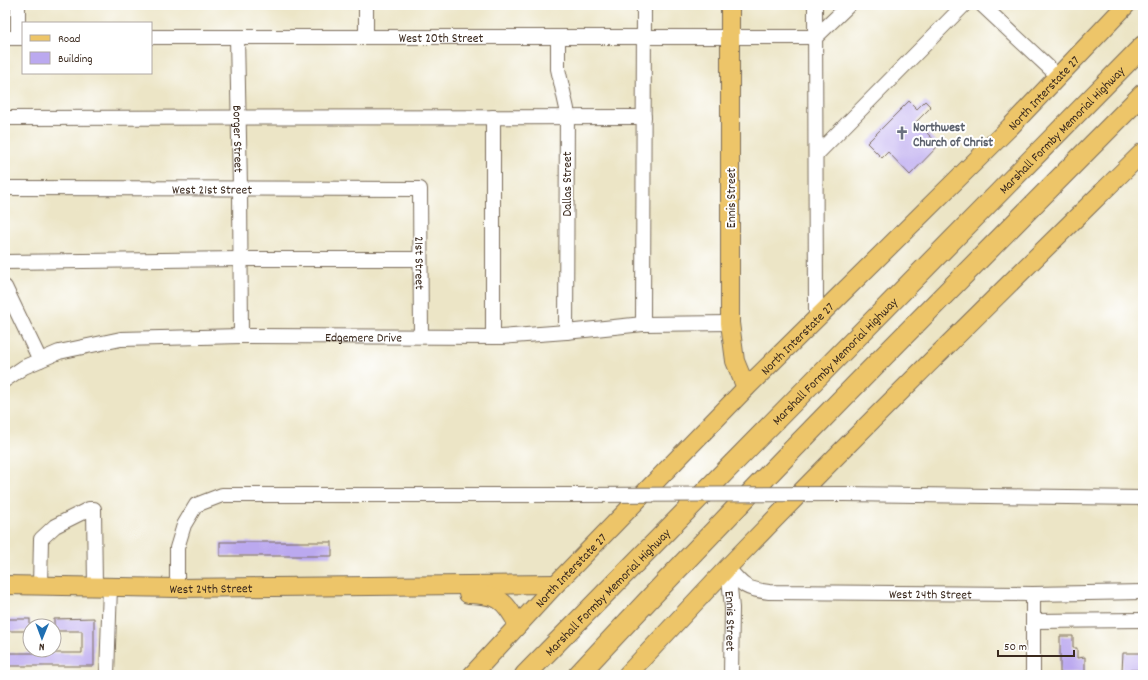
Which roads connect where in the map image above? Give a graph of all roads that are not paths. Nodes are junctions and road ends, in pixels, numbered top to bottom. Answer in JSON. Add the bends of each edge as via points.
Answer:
{"nodes":[{"id":1,"x":18,"y":5,"type":"edge"},
{"id":2,"x":366,"y":5,"type":"edge"},
{"id":3,"x":644,"y":5,"type":"edge"},
{"id":4,"x":730,"y":5,"type":"edge"},
{"id":5,"x":816,"y":5,"type":"edge"},
{"id":6,"x":849,"y":5,"type":"edge"},
{"id":7,"x":964,"y":5,"type":"edge"},
{"id":8,"x":982,"y":5,"type":"edge"},
{"id":9,"x":1126,"y":5,"type":"edge"},
{"id":10,"x":237,"y":37,"type":"junction"},
{"id":11,"x":366,"y":37,"type":"junction"},
{"id":12,"x":558,"y":37,"type":"junction"},
{"id":13,"x":644,"y":37,"type":"junction"},
{"id":14,"x":816,"y":37,"type":"junction"},
{"id":15,"x":15,"y":38,"type":"edge"},
{"id":16,"x":152,"y":38,"type":"edge"},
{"id":17,"x":730,"y":38,"type":"junction"},
{"id":18,"x":1143,"y":46,"type":"edge"},
{"id":19,"x":1058,"y":76,"type":"junction"},
{"id":20,"x":1143,"y":94,"type":"edge"},
{"id":21,"x":1143,"y":109,"type":"edge"},
{"id":22,"x":493,"y":117,"type":"junction"},
{"id":23,"x":566,"y":117,"type":"junction"},
{"id":24,"x":644,"y":117,"type":"junction"},
{"id":25,"x":5,"y":118,"type":"edge"},
{"id":26,"x":238,"y":118,"type":"junction"},
{"id":27,"x":1143,"y":152,"type":"edge"},
{"id":28,"x":816,"y":155,"type":"junction"},
{"id":29,"x":1080,"y":158,"type":"junction"},
{"id":30,"x":5,"y":188,"type":"edge"},
{"id":31,"x":240,"y":188,"type":"junction"},
{"id":32,"x":420,"y":189,"type":"joint"},
{"id":33,"x":240,"y":259,"type":"junction"},
{"id":34,"x":420,"y":260,"type":"junction"},
{"id":35,"x":5,"y":262,"type":"edge"},
{"id":36,"x":5,"y":287,"type":"edge"},
{"id":37,"x":816,"y":318,"type":"junction"},
{"id":38,"x":730,"y":323,"type":"junction"},
{"id":39,"x":643,"y":324,"type":"junction"},
{"id":40,"x":566,"y":332,"type":"junction"},
{"id":41,"x":240,"y":336,"type":"junction"},
{"id":42,"x":421,"y":336,"type":"junction"},
{"id":43,"x":493,"y":337,"type":"junction"},
{"id":44,"x":40,"y":360,"type":"junction"},
{"id":45,"x":5,"y":380,"type":"edge"},
{"id":46,"x":746,"y":388,"type":"junction"},
{"id":47,"x":1143,"y":498,"type":"edge"},
{"id":48,"x":728,"y":568,"type":"junction"},
{"id":49,"x":556,"y":584,"type":"junction"},
{"id":50,"x":5,"y":585,"type":"edge"},
{"id":51,"x":416,"y":585,"type":"junction"},
{"id":52,"x":40,"y":586,"type":"junction"},
{"id":53,"x":103,"y":587,"type":"junction"},
{"id":54,"x":177,"y":588,"type":"junction"},
{"id":55,"x":1143,"y":592,"type":"edge"},
{"id":56,"x":1032,"y":594,"type":"junction"},
{"id":57,"x":1033,"y":620,"type":"junction"},
{"id":58,"x":1143,"y":620,"type":"edge"},
{"id":59,"x":518,"y":624,"type":"junction"},
{"id":60,"x":107,"y":675,"type":"edge"},
{"id":61,"x":472,"y":675,"type":"edge"},
{"id":62,"x":526,"y":675,"type":"edge"},
{"id":63,"x":578,"y":675,"type":"edge"},
{"id":64,"x":627,"y":675,"type":"edge"},
{"id":65,"x":731,"y":675,"type":"edge"},
{"id":66,"x":1033,"y":675,"type":"edge"}],
"edges":[{"from":1,"to":15,"type":"street"},
{"from":2,"to":11,"type":"street"},
{"from":3,"to":13,"type":"street"},
{"from":4,"to":17,"type":"main road","name":"Ennis Street"},
{"from":5,"to":14,"type":"street"},
{"from":6,"to":14,"type":"street"},
{"from":7,"to":28,"type":"street"},
{"from":8,"to":19,"type":"street"},
{"from":9,"to":19,"type":"main road","name":"North Interstate 27"},
{"from":10,"to":11,"type":"street","name":"West 20th Street"},
{"from":10,"to":16,"type":"street","name":"West 20th Street"},
{"from":10,"to":26,"type":"street","name":"Borger Street"},
{"from":11,"to":12,"type":"street","name":"West 20th Street"},
{"from":12,"to":13,"type":"street","name":"West 20th Street"},
{"from":12,"to":23,"type":"street","name":"Dallas Street","via":[[558,69]]},
{"from":13,"to":17,"type":"street","name":"West 20th Street"},
{"from":13,"to":24,"type":"street"},
{"from":14,"to":17,"type":"street","name":"West 20th Street"},
{"from":14,"to":28,"type":"street"},
{"from":17,"to":38,"type":"main road","name":"Ennis Street"},
{"from":18,"to":62,"type":"highway","name":"Marshall Formby Memorial Highway"},
{"from":19,"to":37,"type":"main road","name":"North Interstate 27"},
{"from":20,"to":29,"type":"highway"},
{"from":21,"to":29,"type":"highway"},
{"from":22,"to":23,"type":"street"},
{"from":22,"to":26,"type":"street"},
{"from":22,"to":43,"type":"street"},
{"from":23,"to":24,"type":"street"},
{"from":23,"to":40,"type":"street","name":"Dallas Street"},
{"from":24,"to":39,"type":"street"},
{"from":25,"to":26,"type":"street"},
{"from":26,"to":31,"type":"street","name":"Borger Street"},
{"from":27,"to":48,"type":"main road","via":[[1004,288]]},
{"from":28,"to":37,"type":"street"},
{"from":29,"to":63,"type":"highway","via":[[774,468]]},
{"from":30,"to":31,"type":"street","name":"West 21st Street"},
{"from":31,"to":32,"type":"street","name":"West 21st Street"},
{"from":31,"to":33,"type":"street","name":"Borger Street"},
{"from":32,"to":34,"type":"street","name":"21st Street"},
{"from":33,"to":34,"type":"street"},
{"from":33,"to":35,"type":"street"},
{"from":33,"to":41,"type":"street","name":"Borger Street"},
{"from":34,"to":42,"type":"street","name":"21st Street"},
{"from":36,"to":44,"type":"street"},
{"from":37,"to":46,"type":"main road","name":"North Interstate 27"},
{"from":38,"to":39,"type":"street","name":"Edgemere Drive"},
{"from":38,"to":46,"type":"main road","name":"Ennis Street","via":[[735,361]]},
{"from":39,"to":40,"type":"street","name":"Edgemere Drive"},
{"from":40,"to":43,"type":"street","name":"Edgemere Drive"},
{"from":41,"to":42,"type":"street","name":"Edgemere Drive"},
{"from":41,"to":44,"type":"street","name":"Edgemere Drive","via":[[122,338],[59,352]]},
{"from":42,"to":43,"type":"street","name":"Edgemere Drive"},
{"from":44,"to":45,"type":"street","name":"Edgemere Drive"},
{"from":46,"to":49,"type":"main road","name":"North Interstate 27"},
{"from":47,"to":54,"type":"street","bridge":true,"via":[[845,494],[222,495],[196,505],[184,525],[177,548]]},
{"from":48,"to":56,"type":"street","name":"West 24th Street","via":[[740,583],[753,590],[769,592]]},
{"from":48,"to":64,"type":"main road"},
{"from":48,"to":65,"type":"street","name":"Ennis Street","via":[[732,608]]},
{"from":49,"to":51,"type":"main road","name":"West 24th Street"},
{"from":49,"to":59,"type":"main road","name":"North Interstate 27"},
{"from":50,"to":52,"type":"main road","name":"West 24th Street"},
{"from":51,"to":54,"type":"main road","name":"West 24th Street"},
{"from":51,"to":59,"type":"main road","name":"West 24th Street","via":[[454,594],[496,598],[507,605]]},
{"from":52,"to":53,"type":"main road","name":"West 24th Street"},
{"from":52,"to":53,"type":"street","via":[[41,539],[55,526],[94,509]]},
{"from":53,"to":54,"type":"main road","name":"West 24th Street"},
{"from":53,"to":60,"type":"street"},
{"from":55,"to":56,"type":"street","name":"West 24th Street"},
{"from":56,"to":57,"type":"street"},
{"from":57,"to":58,"type":"street"},
{"from":57,"to":66,"type":"street"},
{"from":59,"to":61,"type":"main road","name":"North Interstate 27"}]}
